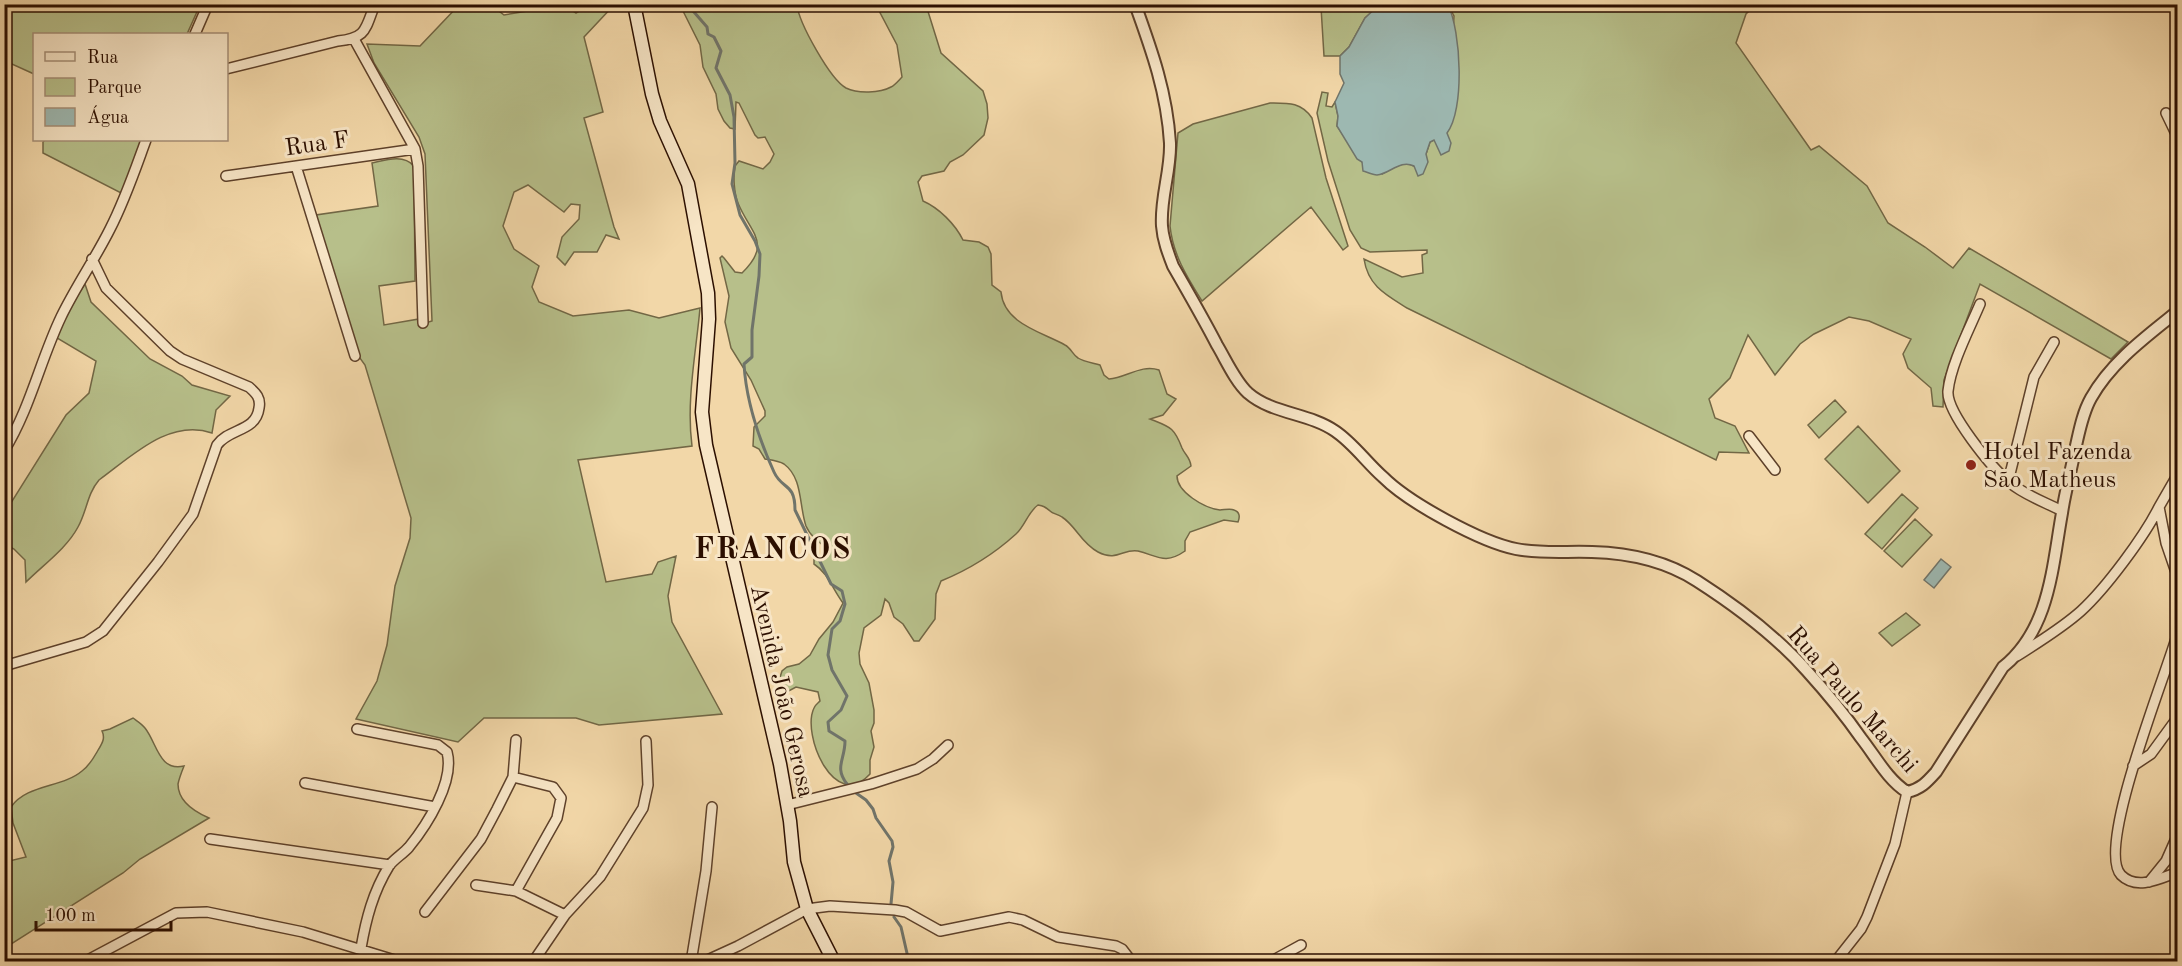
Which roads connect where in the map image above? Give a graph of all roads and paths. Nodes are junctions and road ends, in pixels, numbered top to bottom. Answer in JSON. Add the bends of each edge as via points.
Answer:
{"nodes":[{"id":1,"x":208,"y":4,"type":"edge"},
{"id":2,"x":375,"y":4,"type":"edge"},
{"id":3,"x":634,"y":4,"type":"edge"},
{"id":4,"x":1135,"y":4,"type":"edge"},
{"id":5,"x":195,"y":33,"type":"edge"},
{"id":6,"x":354,"y":39,"type":"junction"},
{"id":7,"x":228,"y":68,"type":"edge"},
{"id":8,"x":2166,"y":113,"type":"dead end"},
{"id":9,"x":2178,"y":138,"type":"edge"},
{"id":10,"x":146,"y":141,"type":"edge"},
{"id":11,"x":415,"y":149,"type":"junction"},
{"id":12,"x":296,"y":166,"type":"junction"},
{"id":13,"x":226,"y":176,"type":"dead end"},
{"id":14,"x":92,"y":259,"type":"junction"},
{"id":15,"x":1980,"y":304,"type":"dead end"},
{"id":16,"x":2178,"y":311,"type":"edge"},
{"id":17,"x":423,"y":323,"type":"dead end"},
{"id":18,"x":2054,"y":342,"type":"dead end"},
{"id":19,"x":355,"y":356,"type":"dead end"},
{"id":20,"x":1749,"y":436,"type":"dead end"},
{"id":21,"x":4,"y":451,"type":"edge"},
{"id":22,"x":1774,"y":470,"type":"dead end"},
{"id":23,"x":2178,"y":474,"type":"edge"},
{"id":24,"x":2008,"y":482,"type":"junction"},
{"id":25,"x":2159,"y":507,"type":"junction"},
{"id":26,"x":2062,"y":511,"type":"junction"},
{"id":27,"x":2178,"y":578,"type":"edge"},
{"id":28,"x":2178,"y":632,"type":"edge"},
{"id":29,"x":2012,"y":659,"type":"junction"},
{"id":30,"x":4,"y":666,"type":"edge"},
{"id":31,"x":2178,"y":717,"type":"edge"},
{"id":32,"x":357,"y":729,"type":"dead end"},
{"id":33,"x":516,"y":740,"type":"dead end"},
{"id":34,"x":646,"y":741,"type":"dead end"},
{"id":35,"x":948,"y":745,"type":"dead end"},
{"id":36,"x":2133,"y":766,"type":"junction"},
{"id":37,"x":513,"y":777,"type":"junction"},
{"id":38,"x":305,"y":783,"type":"dead end"},
{"id":39,"x":1907,"y":792,"type":"junction"},
{"id":40,"x":787,"y":805,"type":"junction"},
{"id":41,"x":435,"y":807,"type":"junction"},
{"id":42,"x":712,"y":807,"type":"dead end"},
{"id":43,"x":2178,"y":834,"type":"edge"},
{"id":44,"x":210,"y":839,"type":"dead end"},
{"id":45,"x":390,"y":865,"type":"junction"},
{"id":46,"x":2178,"y":872,"type":"edge"},
{"id":47,"x":2149,"y":882,"type":"junction"},
{"id":48,"x":476,"y":885,"type":"dead end"},
{"id":49,"x":516,"y":891,"type":"junction"},
{"id":50,"x":807,"y":909,"type":"junction"},
{"id":51,"x":425,"y":912,"type":"dead end"},
{"id":52,"x":565,"y":915,"type":"junction"},
{"id":53,"x":1301,"y":945,"type":"dead end"},
{"id":54,"x":361,"y":948,"type":"junction"},
{"id":55,"x":84,"y":962,"type":"edge"},
{"id":56,"x":401,"y":962,"type":"edge"},
{"id":57,"x":533,"y":962,"type":"edge"},
{"id":58,"x":691,"y":962,"type":"edge"},
{"id":59,"x":703,"y":962,"type":"edge"},
{"id":60,"x":834,"y":962,"type":"edge"},
{"id":61,"x":1132,"y":962,"type":"edge"},
{"id":62,"x":1270,"y":962,"type":"edge"},
{"id":63,"x":1835,"y":962,"type":"edge"}],
"edges":[{"from":1,"to":5,"type":"street"},
{"from":2,"to":6,"type":"street","via":[[363,34]]},
{"from":3,"to":40,"type":"main road","name":"Avenida João Gerosa","via":[[652,94],[688,184],[695,216],[709,319],[703,428]]},
{"from":4,"to":39,"type":"street","name":"Rua Paulo Marchi","via":[[1165,97],[1170,145],[1162,225],[1166,249],[1247,392],[1262,402],[1312,418],[1336,431],[1385,480],[1474,534],[1514,549],[1617,555],[1648,560],[1681,572],[1724,599],[1784,647],[1807,670],[1892,780]]},
{"from":6,"to":7,"type":"street"},
{"from":6,"to":11,"type":"street"},
{"from":8,"to":9,"type":"street"},
{"from":10,"to":14,"type":"street","via":[[110,229]]},
{"from":11,"to":12,"type":"street","name":"Rua F"},
{"from":11,"to":17,"type":"street"},
{"from":12,"to":13,"type":"street","name":"Rua F"},
{"from":12,"to":19,"type":"street"},
{"from":14,"to":21,"type":"street","via":[[61,317]]},
{"from":14,"to":30,"type":"street","via":[[106,288],[158,342],[183,359],[249,387],[257,394],[259,410],[252,423],[217,444],[193,514],[103,631],[86,642]]},
{"from":15,"to":24,"type":"street","via":[[1950,378],[1949,404],[1977,446]]},
{"from":16,"to":26,"type":"street","name":"Rua Paulo Marchi","via":[[2131,349],[2091,397]]},
{"from":18,"to":24,"type":"street","via":[[2034,377]]},
{"from":20,"to":22,"type":"street"},
{"from":23,"to":25,"type":"street"},
{"from":24,"to":26,"type":"street"},
{"from":25,"to":27,"type":"street"},
{"from":25,"to":29,"type":"street","via":[[2114,573],[2082,610]]},
{"from":26,"to":29,"type":"street","name":"Rua Paulo Marchi","via":[[2051,581],[2040,617]]},
{"from":28,"to":36,"type":"street"},
{"from":29,"to":39,"type":"street","name":"Rua Paulo Marchi","via":[[2003,667],[1936,772],[1926,784]]},
{"from":31,"to":36,"type":"street","via":[[2151,754]]},
{"from":32,"to":41,"type":"street","via":[[438,745],[447,752],[448,773]]},
{"from":33,"to":37,"type":"street"},
{"from":34,"to":52,"type":"street","via":[[648,784],[643,808],[600,877]]},
{"from":35,"to":40,"type":"street","via":[[916,770]]},
{"from":36,"to":47,"type":"street","via":[[2115,861],[2129,881]]},
{"from":37,"to":49,"type":"street","via":[[553,787],[561,798],[556,818]]},
{"from":37,"to":51,"type":"street","via":[[481,839]]},
{"from":38,"to":41,"type":"street"},
{"from":39,"to":63,"type":"street","via":[[1895,844],[1867,917]]},
{"from":40,"to":50,"type":"main road","name":"Avenida João Gerosa","via":[[794,862]]},
{"from":41,"to":45,"type":"street","via":[[409,848]]},
{"from":42,"to":58,"type":"street"},
{"from":43,"to":47,"type":"street","via":[[2166,861]]},
{"from":44,"to":45,"type":"street"},
{"from":45,"to":54,"type":"street","via":[[371,903]]},
{"from":46,"to":47,"type":"street"},
{"from":48,"to":49,"type":"street"},
{"from":49,"to":52,"type":"street"},
{"from":50,"to":59,"type":"street"},
{"from":50,"to":60,"type":"main road","name":"Avenida João Gerosa"},
{"from":50,"to":61,"type":"street","via":[[831,906],[895,910],[940,931],[1009,917],[1058,937],[1116,946]]},
{"from":52,"to":57,"type":"street"},
{"from":53,"to":62,"type":"street"},
{"from":54,"to":55,"type":"street","via":[[207,912],[176,913]]},
{"from":54,"to":56,"type":"street"}]}
